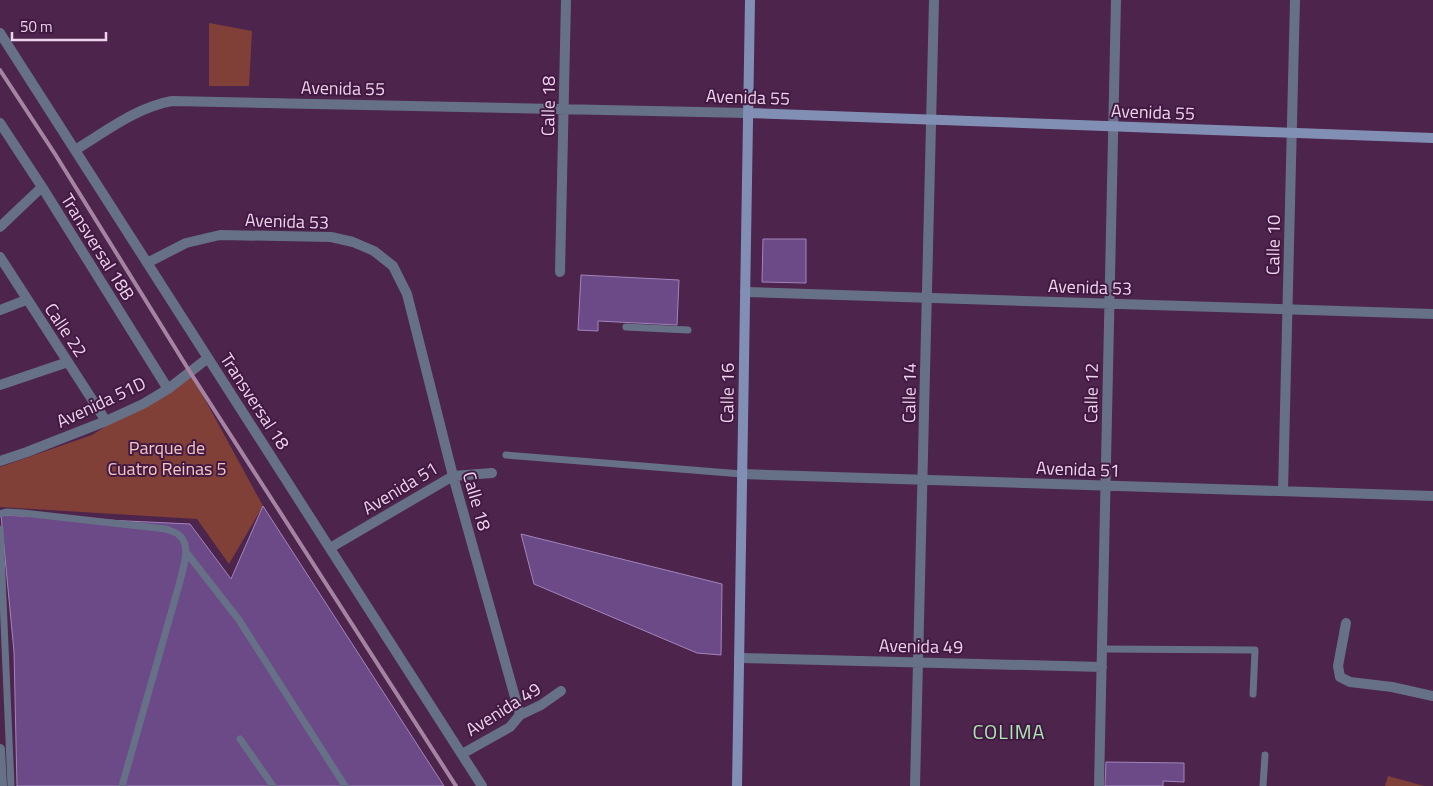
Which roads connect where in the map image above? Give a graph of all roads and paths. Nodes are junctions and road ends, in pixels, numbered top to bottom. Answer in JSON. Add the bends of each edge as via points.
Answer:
{"nodes":[{"id":1,"x":566,"y":0,"type":"edge"},
{"id":2,"x":750,"y":0,"type":"edge"},
{"id":3,"x":934,"y":0,"type":"edge"},
{"id":4,"x":1116,"y":0,"type":"edge"},
{"id":5,"x":1295,"y":0,"type":"edge"},
{"id":6,"x":0,"y":33,"type":"edge"},
{"id":7,"x":564,"y":109,"type":"junction"},
{"id":8,"x":748,"y":113,"type":"junction"},
{"id":9,"x":931,"y":120,"type":"junction"},
{"id":10,"x":0,"y":123,"type":"edge"},
{"id":11,"x":1113,"y":126,"type":"junction"},
{"id":12,"x":1291,"y":133,"type":"junction"},
{"id":13,"x":1433,"y":138,"type":"edge"},
{"id":14,"x":75,"y":150,"type":"junction"},
{"id":15,"x":42,"y":186,"type":"junction"},
{"id":16,"x":0,"y":227,"type":"edge"},
{"id":17,"x":0,"y":257,"type":"edge"},
{"id":18,"x":147,"y":263,"type":"junction"},
{"id":19,"x":560,"y":272,"type":"dead end"},
{"id":20,"x":745,"y":292,"type":"junction"},
{"id":21,"x":407,"y":294,"type":"joint"},
{"id":22,"x":927,"y":298,"type":"junction"},
{"id":23,"x":26,"y":300,"type":"junction"},
{"id":24,"x":1109,"y":304,"type":"junction"},
{"id":25,"x":0,"y":310,"type":"edge"},
{"id":26,"x":1287,"y":310,"type":"junction"},
{"id":27,"x":1433,"y":314,"type":"edge"},
{"id":28,"x":626,"y":328,"type":"dead end"},
{"id":29,"x":688,"y":330,"type":"dead end"},
{"id":30,"x":208,"y":358,"type":"junction"},
{"id":31,"x":68,"y":362,"type":"junction"},
{"id":32,"x":0,"y":385,"type":"edge"},
{"id":33,"x":168,"y":389,"type":"junction"},
{"id":34,"x":106,"y":421,"type":"junction"},
{"id":35,"x":506,"y":455,"type":"dead end"},
{"id":36,"x":0,"y":461,"type":"edge"},
{"id":37,"x":492,"y":473,"type":"dead end"},
{"id":38,"x":742,"y":474,"type":"junction"},
{"id":39,"x":452,"y":476,"type":"junction"},
{"id":40,"x":923,"y":480,"type":"junction"},
{"id":41,"x":1105,"y":486,"type":"junction"},
{"id":42,"x":1283,"y":491,"type":"junction"},
{"id":43,"x":1433,"y":496,"type":"edge"},
{"id":44,"x":0,"y":514,"type":"edge"},
{"id":45,"x":0,"y":529,"type":"edge"},
{"id":46,"x":330,"y":548,"type":"junction"},
{"id":47,"x":186,"y":552,"type":"junction"},
{"id":48,"x":1346,"y":623,"type":"dead end"},
{"id":49,"x":1102,"y":649,"type":"junction"},
{"id":50,"x":739,"y":658,"type":"junction"},
{"id":51,"x":918,"y":662,"type":"junction"},
{"id":52,"x":1102,"y":667,"type":"junction"},
{"id":53,"x":562,"y":692,"type":"dead end"},
{"id":54,"x":1252,"y":694,"type":"dead end"},
{"id":55,"x":1433,"y":696,"type":"edge"},
{"id":56,"x":520,"y":715,"type":"junction"},
{"id":57,"x":240,"y":739,"type":"dead end"},
{"id":58,"x":0,"y":749,"type":"edge"},
{"id":59,"x":462,"y":754,"type":"junction"},
{"id":60,"x":1266,"y":755,"type":"dead end"},
{"id":61,"x":2,"y":786,"type":"edge"},
{"id":62,"x":12,"y":786,"type":"edge"},
{"id":63,"x":122,"y":786,"type":"edge"},
{"id":64,"x":273,"y":786,"type":"edge"},
{"id":65,"x":344,"y":786,"type":"edge"},
{"id":66,"x":482,"y":786,"type":"edge"},
{"id":67,"x":738,"y":786,"type":"edge"},
{"id":68,"x":915,"y":786,"type":"edge"},
{"id":69,"x":1099,"y":786,"type":"edge"},
{"id":70,"x":1263,"y":786,"type":"edge"}],
"edges":[{"from":1,"to":7,"type":"street","name":"Calle 18"},
{"from":2,"to":8,"type":"street","name":"Calle 16"},
{"from":3,"to":9,"type":"street","name":"Calle 14"},
{"from":4,"to":11,"type":"street","name":"Calle 12"},
{"from":5,"to":12,"type":"street","name":"Calle 10"},
{"from":6,"to":14,"type":"street","name":"Transversal 18"},
{"from":7,"to":8,"type":"street","name":"Avenida 55"},
{"from":7,"to":14,"type":"street","name":"Avenida 55","via":[[172,100],[143,109]]},
{"from":7,"to":19,"type":"street","name":"Calle 18"},
{"from":8,"to":9,"type":"street","name":"Avenida 55"},
{"from":8,"to":20,"type":"street","name":"Calle 16"},
{"from":9,"to":11,"type":"street","name":"Avenida 55"},
{"from":9,"to":22,"type":"street","name":"Calle 14"},
{"from":10,"to":15,"type":"street","name":"Transversal 18B"},
{"from":11,"to":12,"type":"street","name":"Avenida 55"},
{"from":11,"to":24,"type":"street","name":"Calle 12"},
{"from":12,"to":13,"type":"street","name":"Avenida 55"},
{"from":12,"to":26,"type":"street","name":"Calle 10"},
{"from":14,"to":18,"type":"street","name":"Transversal 18"},
{"from":15,"to":16,"type":"street"},
{"from":15,"to":33,"type":"street","name":"Transversal 18B"},
{"from":17,"to":23,"type":"street","name":"Calle 22"},
{"from":18,"to":21,"type":"street","name":"Avenida 53","via":[[186,243],[220,235],[331,237],[374,251],[393,266]]},
{"from":18,"to":30,"type":"street","name":"Transversal 18"},
{"from":20,"to":22,"type":"street","name":"Avenida 53"},
{"from":20,"to":38,"type":"street","name":"Calle 16"},
{"from":21,"to":39,"type":"street","name":"Calle 18"},
{"from":22,"to":24,"type":"street","name":"Avenida 53"},
{"from":22,"to":40,"type":"street","name":"Calle 14"},
{"from":23,"to":25,"type":"street"},
{"from":23,"to":31,"type":"street","name":"Calle 22"},
{"from":24,"to":26,"type":"street","name":"Avenida 53"},
{"from":24,"to":41,"type":"street","name":"Calle 12"},
{"from":26,"to":27,"type":"street","name":"Avenida 53"},
{"from":26,"to":42,"type":"street","name":"Calle 10"},
{"from":28,"to":29,"type":"lane"},
{"from":30,"to":33,"type":"street","name":"Avenida 51D"},
{"from":30,"to":46,"type":"street","name":"Transversal 18"},
{"from":31,"to":32,"type":"street"},
{"from":31,"to":34,"type":"street","name":"Calle 22"},
{"from":33,"to":34,"type":"street","name":"Avenida 51D"},
{"from":34,"to":36,"type":"street","name":"Avenida 51D"},
{"from":35,"to":38,"type":"lane","name":"Avenida 51"},
{"from":37,"to":39,"type":"street","name":"Avenida 51"},
{"from":38,"to":40,"type":"street","name":"Avenida 51"},
{"from":38,"to":50,"type":"street","name":"Calle 16"},
{"from":39,"to":46,"type":"street","name":"Avenida 51"},
{"from":39,"to":56,"type":"street","name":"Calle 18"},
{"from":40,"to":41,"type":"street","name":"Avenida 51"},
{"from":40,"to":51,"type":"street","name":"Calle 14"},
{"from":41,"to":42,"type":"street","name":"Avenida 51"},
{"from":41,"to":49,"type":"street","name":"Calle 12"},
{"from":42,"to":43,"type":"street","name":"Avenida 51"},
{"from":44,"to":47,"type":"lane","via":[[23,513],[166,529],[180,535]]},
{"from":45,"to":62,"type":"lane"},
{"from":46,"to":59,"type":"street","name":"Transversal 18"},
{"from":47,"to":63,"type":"lane","via":[[180,585]]},
{"from":47,"to":65,"type":"lane","via":[[240,620]]},
{"from":48,"to":55,"type":"street","via":[[1338,666],[1340,677],[1350,682]]},
{"from":49,"to":52,"type":"street","name":"Calle 12"},
{"from":49,"to":54,"type":"lane","via":[[1255,650]]},
{"from":50,"to":51,"type":"street","name":"Avenida 49"},
{"from":50,"to":67,"type":"street","name":"Calle 16"},
{"from":51,"to":52,"type":"street","name":"Avenida 49"},
{"from":51,"to":68,"type":"street","name":"Calle 14"},
{"from":52,"to":69,"type":"street","name":"Calle 12"},
{"from":53,"to":56,"type":"street","name":"Avenida 49"},
{"from":56,"to":59,"type":"street","name":"Avenida 49","via":[[510,726]]},
{"from":57,"to":64,"type":"lane"},
{"from":58,"to":61,"type":"street"},
{"from":59,"to":66,"type":"street","name":"Transversal 18"},
{"from":60,"to":70,"type":"lane"}]}
